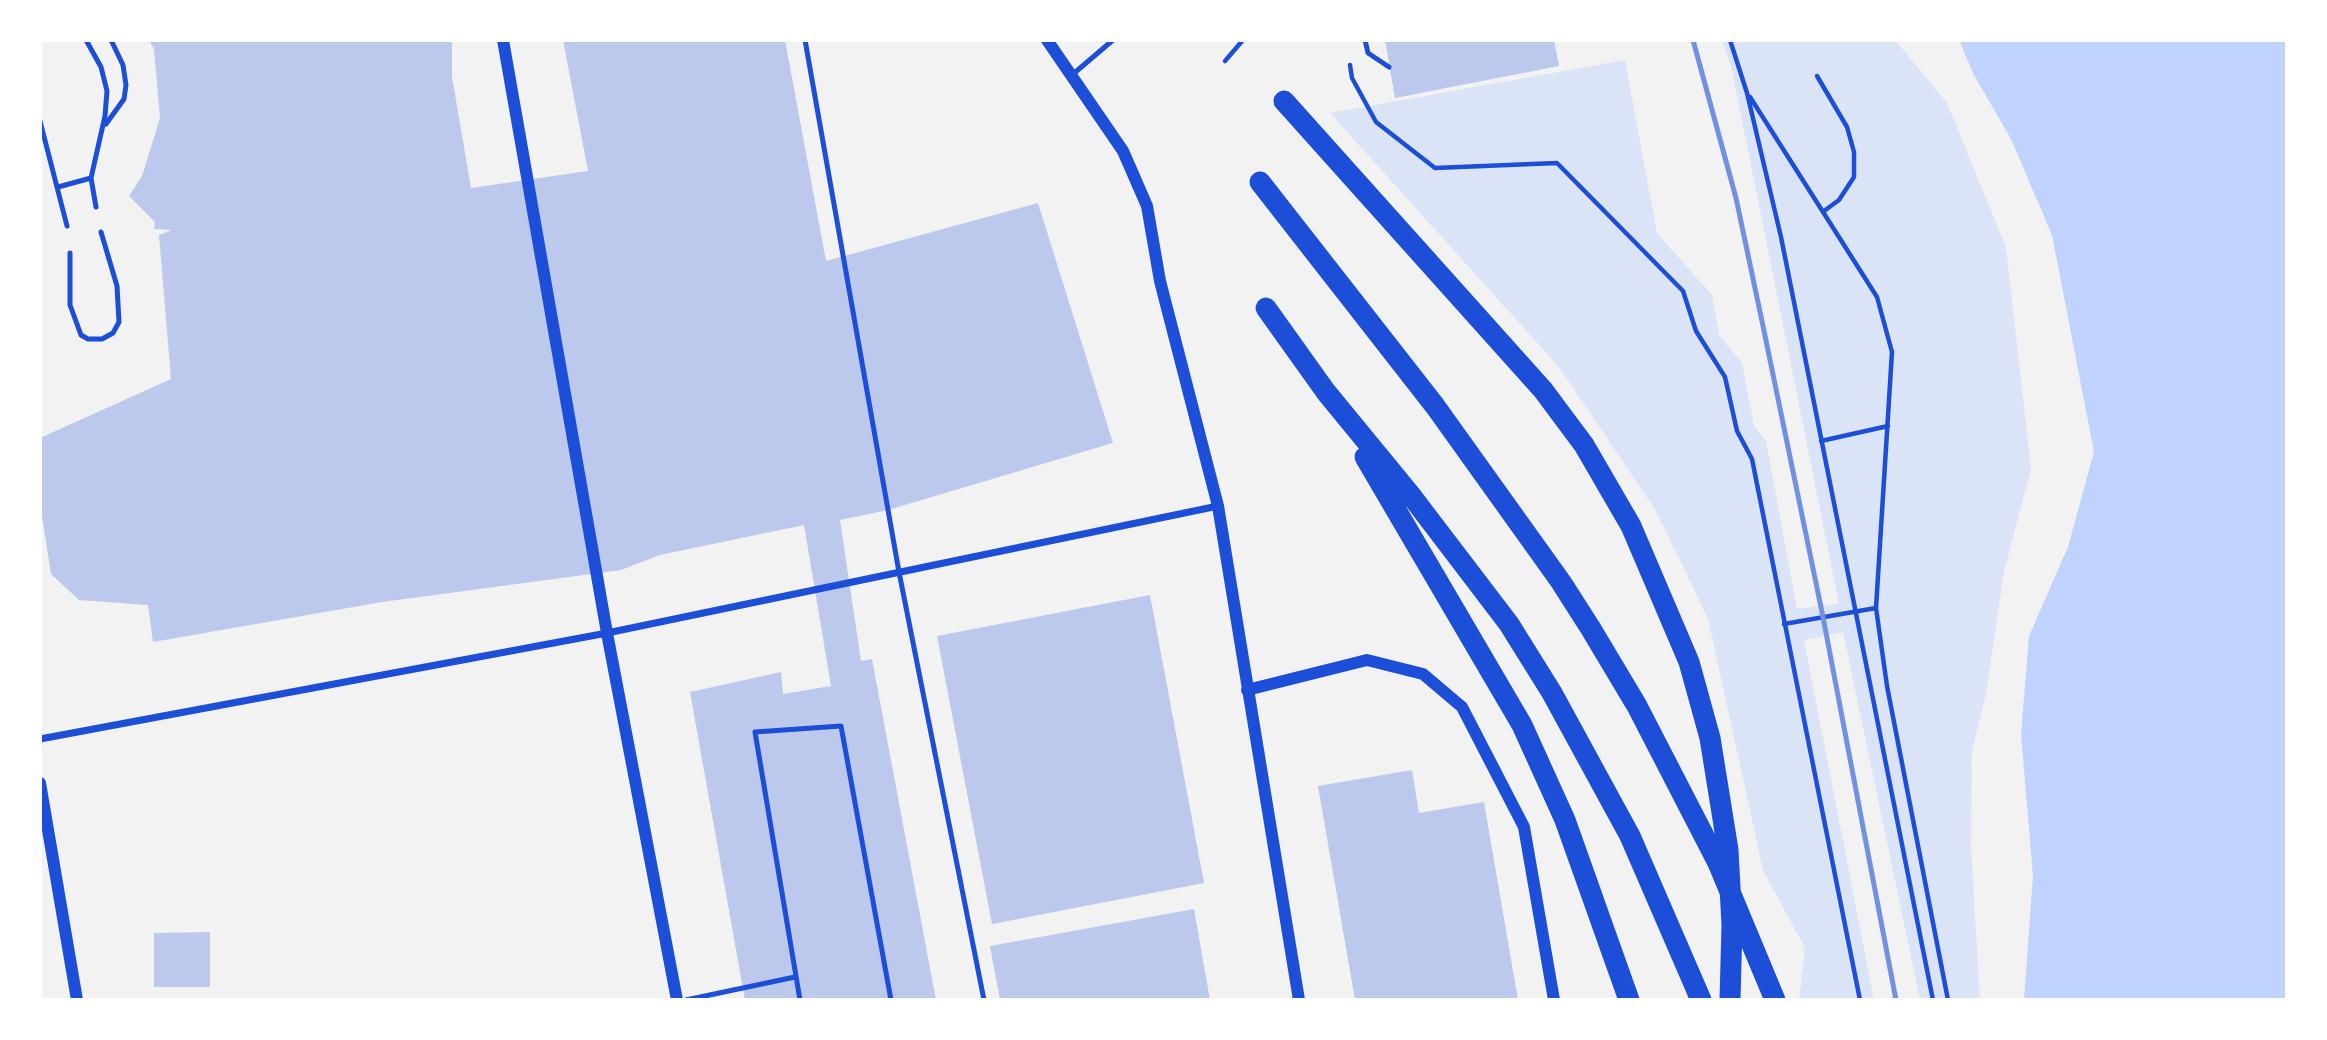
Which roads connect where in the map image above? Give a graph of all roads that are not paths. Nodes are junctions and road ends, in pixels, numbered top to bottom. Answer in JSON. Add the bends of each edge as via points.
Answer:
{"nodes":[{"id":1,"x":111,"y":40,"type":"edge"},
{"id":2,"x":503,"y":40,"type":"edge"},
{"id":3,"x":805,"y":40,"type":"edge"},
{"id":4,"x":1047,"y":40,"type":"edge"},
{"id":5,"x":1113,"y":40,"type":"edge"},
{"id":6,"x":1365,"y":40,"type":"edge"},
{"id":7,"x":87,"y":41,"type":"edge"},
{"id":8,"x":1390,"y":67,"type":"dead end"},
{"id":9,"x":1070,"y":77,"type":"junction"},
{"id":10,"x":1284,"y":101,"type":"dead end"},
{"id":11,"x":40,"y":121,"type":"edge"},
{"id":12,"x":103,"y":130,"type":"junction"},
{"id":13,"x":91,"y":178,"type":"junction"},
{"id":14,"x":1259,"y":182,"type":"dead end"},
{"id":15,"x":58,"y":187,"type":"junction"},
{"id":16,"x":96,"y":207,"type":"dead end"},
{"id":17,"x":67,"y":226,"type":"dead end"},
{"id":18,"x":101,"y":232,"type":"dead end"},
{"id":19,"x":69,"y":253,"type":"dead end"},
{"id":20,"x":1266,"y":308,"type":"dead end"},
{"id":21,"x":1326,"y":392,"type":"junction"},
{"id":22,"x":1218,"y":506,"type":"junction"},
{"id":23,"x":899,"y":572,"type":"junction"},
{"id":24,"x":607,"y":633,"type":"junction"},
{"id":25,"x":1247,"y":690,"type":"junction"},
{"id":26,"x":40,"y":739,"type":"edge"},
{"id":27,"x":40,"y":783,"type":"edge"},
{"id":28,"x":795,"y":977,"type":"junction"},
{"id":29,"x":77,"y":1000,"type":"edge"},
{"id":30,"x":677,"y":1000,"type":"edge"},
{"id":31,"x":686,"y":1000,"type":"edge"},
{"id":32,"x":800,"y":1000,"type":"edge"},
{"id":33,"x":891,"y":1000,"type":"edge"},
{"id":34,"x":984,"y":1000,"type":"edge"},
{"id":35,"x":1299,"y":1000,"type":"edge"},
{"id":36,"x":1554,"y":1000,"type":"edge"},
{"id":37,"x":1629,"y":1000,"type":"edge"},
{"id":38,"x":1702,"y":1000,"type":"edge"},
{"id":39,"x":1730,"y":1000,"type":"edge"},
{"id":40,"x":1775,"y":1000,"type":"edge"}],
"edges":[{"from":1,"to":12,"type":"lane","via":[[126,85],[124,99]]},
{"from":2,"to":24,"type":"street"},
{"from":3,"to":23,"type":"lane"},
{"from":4,"to":9,"type":"street"},
{"from":5,"to":9,"type":"lane"},
{"from":6,"to":8,"type":"lane","via":[[1367,53]]},
{"from":7,"to":12,"type":"lane","via":[[105,79]]},
{"from":9,"to":22,"type":"street","via":[[1123,150],[1147,206],[1160,281]]},
{"from":10,"to":39,"type":"highway","via":[[1543,390],[1603,476],[1650,566],[1689,662],[1710,738],[1728,850]]},
{"from":11,"to":15,"type":"lane"},
{"from":12,"to":13,"type":"lane"},
{"from":13,"to":15,"type":"lane"},
{"from":13,"to":16,"type":"lane"},
{"from":14,"to":40,"type":"highway","via":[[1435,406],[1584,617],[1637,706],[1718,863]]},
{"from":15,"to":17,"type":"lane"},
{"from":18,"to":19,"type":"lane","via":[[117,286],[119,323],[113,333],[88,339],[81,335],[70,305]]},
{"from":20,"to":21,"type":"highway"},
{"from":21,"to":37,"type":"highway","via":[[1522,724],[1565,820]]},
{"from":21,"to":38,"type":"highway","via":[[1487,593],[1552,693],[1630,836]]},
{"from":22,"to":23,"type":"street"},
{"from":22,"to":25,"type":"street"},
{"from":23,"to":24,"type":"street"},
{"from":23,"to":34,"type":"lane"},
{"from":24,"to":26,"type":"street"},
{"from":24,"to":30,"type":"street"},
{"from":25,"to":35,"type":"street"},
{"from":25,"to":36,"type":"street","via":[[1367,660],[1423,674],[1462,707],[1524,827]]},
{"from":27,"to":29,"type":"street"},
{"from":28,"to":31,"type":"lane"},
{"from":28,"to":32,"type":"lane"},
{"from":28,"to":33,"type":"lane","via":[[755,732],[841,726]]}]}
